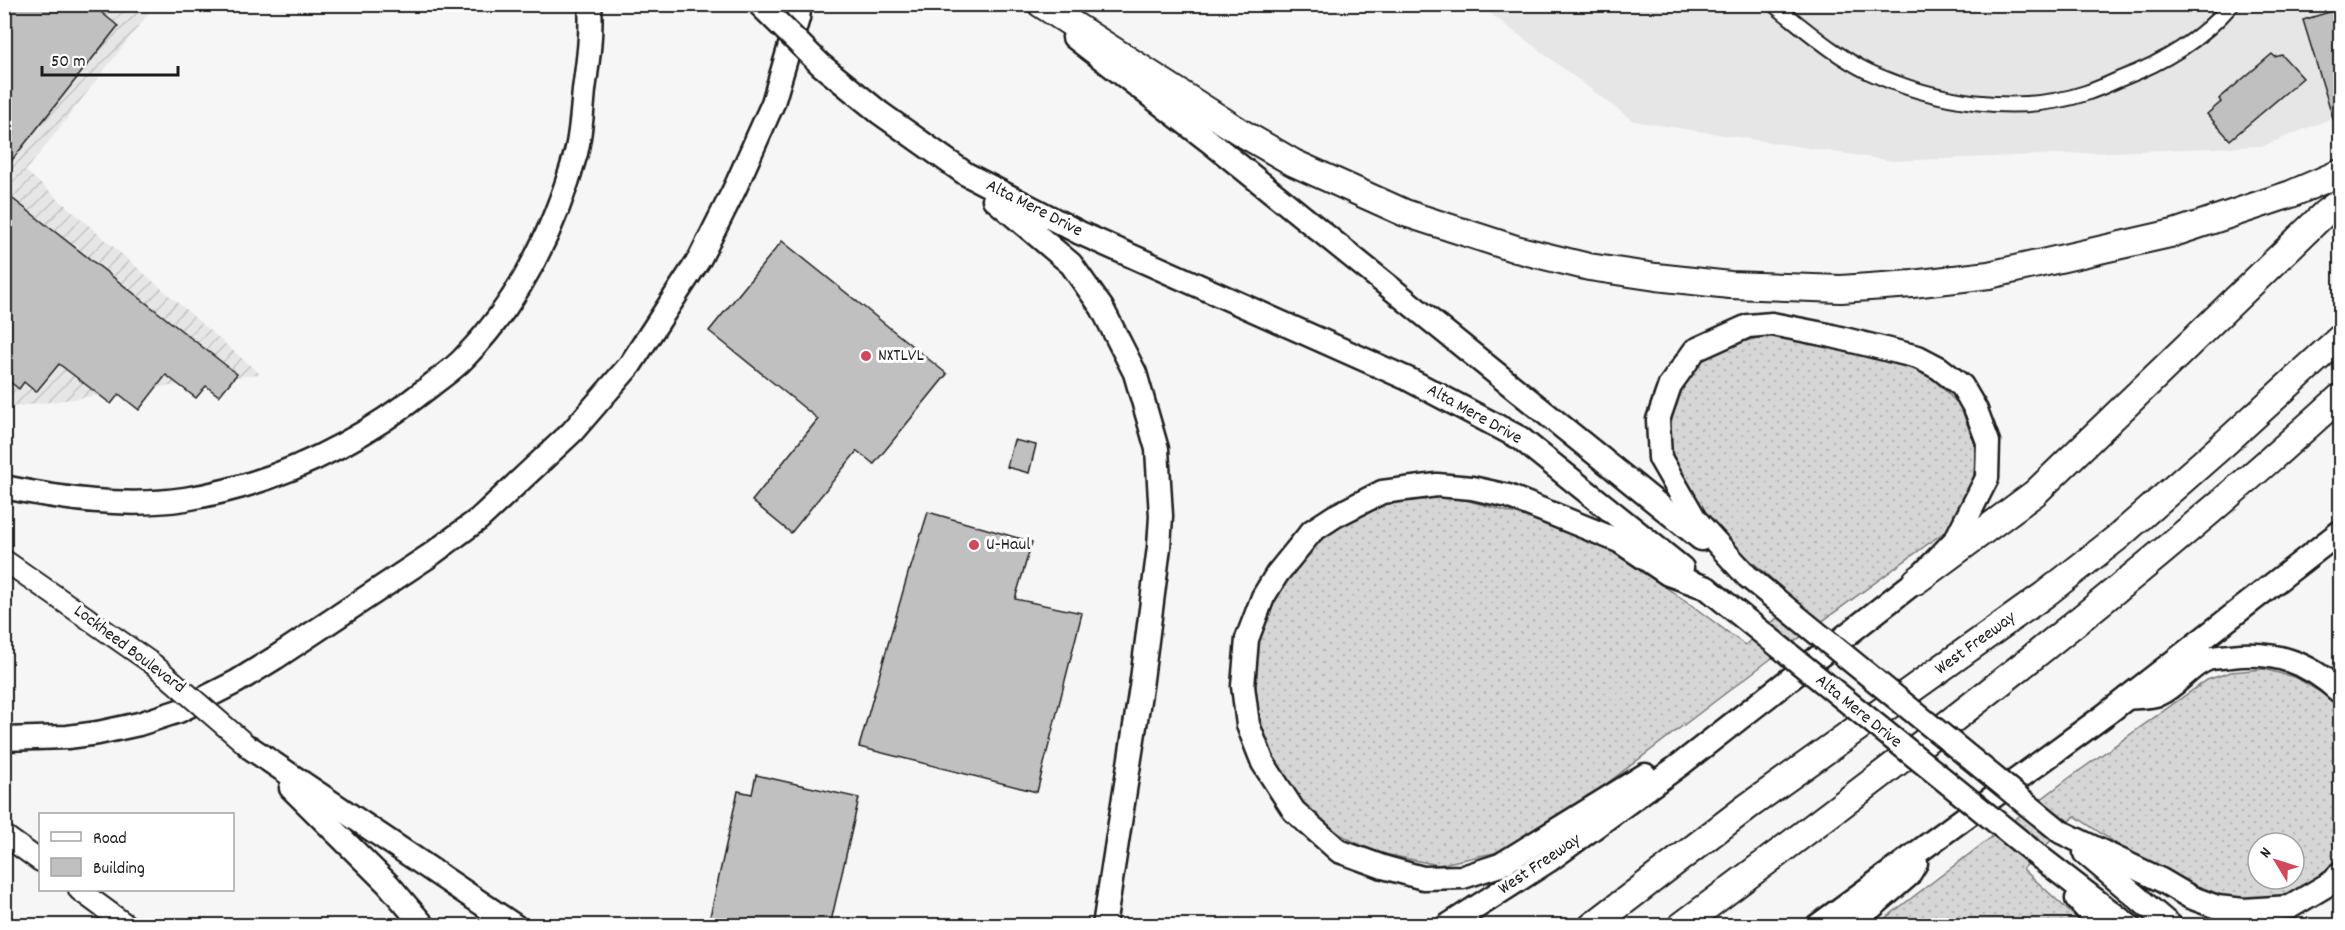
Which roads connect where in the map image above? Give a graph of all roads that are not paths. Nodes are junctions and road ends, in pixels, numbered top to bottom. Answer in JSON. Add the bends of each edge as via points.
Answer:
{"nodes":[{"id":1,"x":590,"y":4,"type":"edge"},
{"id":2,"x":759,"y":4,"type":"edge"},
{"id":3,"x":800,"y":4,"type":"edge"},
{"id":4,"x":1031,"y":4,"type":"edge"},
{"id":5,"x":1041,"y":4,"type":"edge"},
{"id":6,"x":1773,"y":4,"type":"edge"},
{"id":7,"x":2232,"y":4,"type":"edge"},
{"id":8,"x":2340,"y":173,"type":"edge"},
{"id":9,"x":966,"y":174,"type":"junction"},
{"id":10,"x":2340,"y":202,"type":"edge"},
{"id":11,"x":2340,"y":338,"type":"edge"},
{"id":12,"x":2340,"y":397,"type":"edge"},
{"id":13,"x":4,"y":486,"type":"edge"},
{"id":14,"x":2340,"y":532,"type":"edge"},
{"id":15,"x":4,"y":560,"type":"edge"},
{"id":16,"x":1747,"y":576,"type":"junction"},
{"id":17,"x":1916,"y":581,"type":"junction"},
{"id":18,"x":1707,"y":588,"type":"junction"},
{"id":19,"x":2340,"y":692,"type":"edge"},
{"id":20,"x":2126,"y":699,"type":"junction"},
{"id":21,"x":4,"y":739,"type":"edge"},
{"id":22,"x":249,"y":747,"type":"junction"},
{"id":23,"x":1681,"y":764,"type":"junction"},
{"id":24,"x":2061,"y":832,"type":"junction"},
{"id":25,"x":4,"y":835,"type":"edge"},
{"id":26,"x":1929,"y":842,"type":"junction"},
{"id":27,"x":2037,"y":855,"type":"junction"},
{"id":28,"x":39,"y":860,"type":"edge"},
{"id":29,"x":2340,"y":873,"type":"edge"},
{"id":30,"x":80,"y":891,"type":"edge"},
{"id":31,"x":128,"y":926,"type":"edge"},
{"id":32,"x":424,"y":926,"type":"edge"},
{"id":33,"x":515,"y":926,"type":"edge"},
{"id":34,"x":1104,"y":926,"type":"edge"},
{"id":35,"x":1447,"y":926,"type":"edge"},
{"id":36,"x":1592,"y":926,"type":"edge"},
{"id":37,"x":1681,"y":926,"type":"edge"},
{"id":38,"x":1817,"y":926,"type":"edge"},
{"id":39,"x":1850,"y":926,"type":"edge"},
{"id":40,"x":2101,"y":926,"type":"edge"},
{"id":41,"x":2129,"y":926,"type":"edge"},
{"id":42,"x":2171,"y":926,"type":"edge"}],
"edges":[{"from":1,"to":13,"type":"main road","via":[[592,27],[577,151],[558,209],[532,265],[498,318],[463,359],[401,409],[337,448],[290,471],[241,488],[183,499],[126,503],[56,497]]},
{"from":2,"to":9,"type":"main road","name":"Alta Mere Drive","bridge":true,"via":[[821,65]]},
{"from":3,"to":21,"type":"main road","via":[[773,103],[700,258],[630,365],[572,432],[480,519],[275,658],[179,711],[98,733]]},
{"from":4,"to":16,"type":"main road","name":"Alta Mere Drive","via":[[1209,141]]},
{"from":5,"to":8,"type":"highway","via":[[1294,163],[1405,213],[1527,252],[1656,277],[1730,285],[1841,289],[1989,275],[2174,233]]},
{"from":6,"to":7,"type":"street","via":[[1837,53],[1883,77],[1937,94],[2009,104],[2085,93],[2165,61]]},
{"from":9,"to":18,"type":"main road","name":"Alta Mere Drive","via":[[1080,233],[1407,378],[1520,438]]},
{"from":9,"to":34,"type":"main road","via":[[1071,264],[1102,308],[1135,373],[1157,450],[1159,547],[1142,687]]},
{"from":10,"to":17,"type":"highway","via":[[2035,493]]},
{"from":11,"to":36,"type":"highway","name":"West Freeway","via":[[2153,506],[2044,595],[1747,807]]},
{"from":12,"to":37,"type":"highway","via":[[2086,616]]},
{"from":14,"to":20,"type":"main road"},
{"from":15,"to":22,"type":"main road","name":"Lockheed Boulevard","bridge":true,"via":[[153,664]]},
{"from":16,"to":17,"type":"main road","name":"West Freeway","via":[[1695,519],[1660,458],[1658,420],[1670,385],[1695,351],[1748,326],[1772,324],[1918,357],[1962,386],[1976,410],[1988,442],[1987,478],[1956,539]]},
{"from":16,"to":24,"type":"main road","name":"Alta Mere Drive","bridge":true},
{"from":17,"to":23,"type":"main road","name":"West Freeway"},
{"from":18,"to":23,"type":"main road","via":[[1668,574],[1619,541],[1508,496],[1437,485],[1382,492],[1312,531],[1276,574],[1247,639],[1243,686],[1248,725],[1263,763],[1294,811],[1338,851],[1383,867],[1423,878],[1443,878],[1463,877],[1500,866],[1642,776]]},
{"from":18,"to":27,"type":"main road","name":"Alta Mere Drive","bridge":true},
{"from":19,"to":20,"type":"main road","via":[[2306,666],[2265,656],[2240,655],[2207,659],[2159,694]]},
{"from":20,"to":26,"type":"main road"},
{"from":22,"to":32,"type":"main road","via":[[388,884]]},
{"from":22,"to":33,"type":"main road"},
{"from":23,"to":35,"type":"main road","name":"West Freeway","via":[[1548,861]]},
{"from":24,"to":29,"type":"main road","via":[[2217,907],[2290,907],[2334,881]]},
{"from":24,"to":42,"type":"main road","name":"Alta Mere Drive"},
{"from":25,"to":28,"type":"main road"},
{"from":26,"to":38,"type":"main road"},
{"from":26,"to":39,"type":"main road","via":[[1908,876]]},
{"from":27,"to":40,"type":"main road"},
{"from":27,"to":41,"type":"main road","name":"Alta Mere Drive"},
{"from":30,"to":31,"type":"main road"}]}
